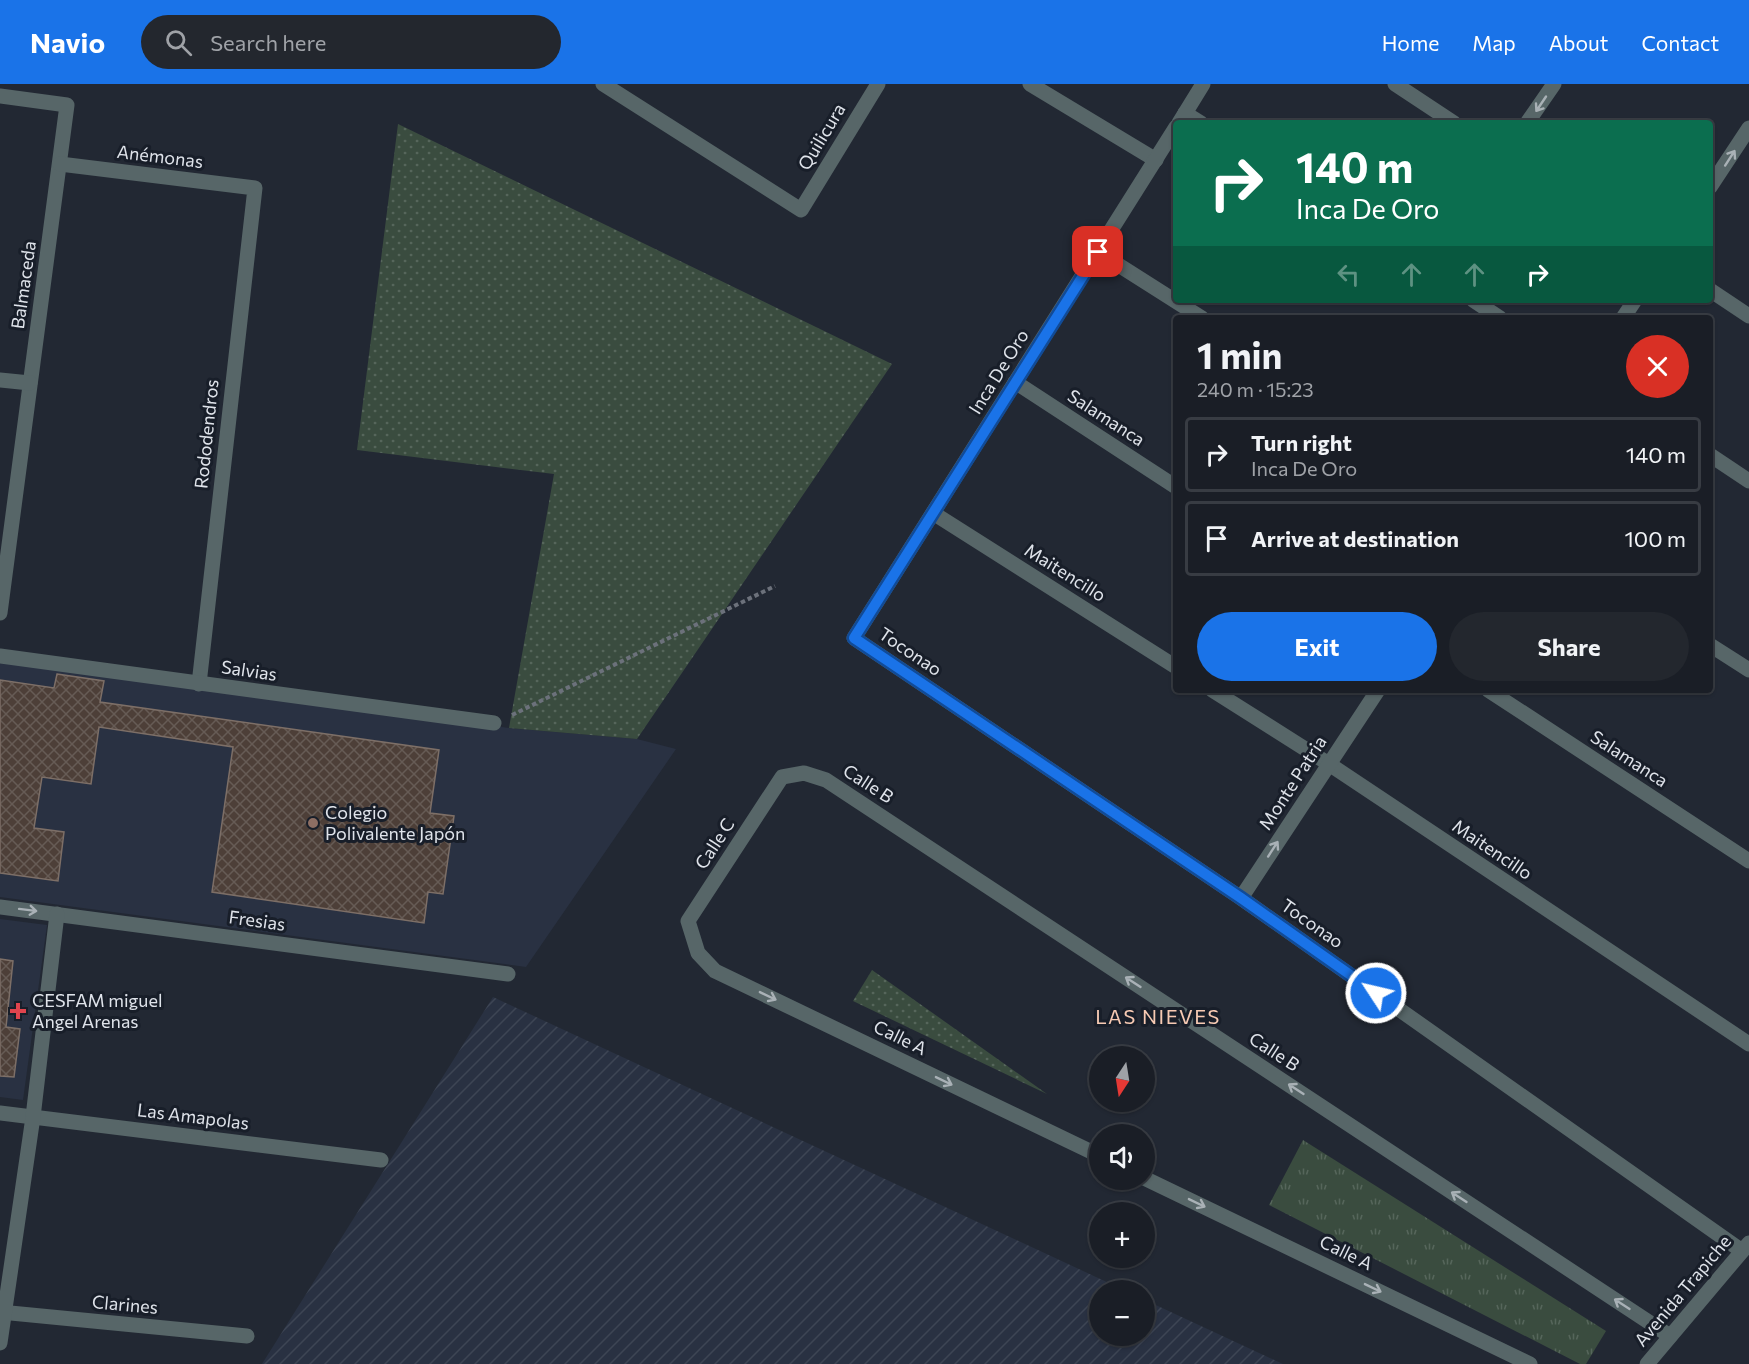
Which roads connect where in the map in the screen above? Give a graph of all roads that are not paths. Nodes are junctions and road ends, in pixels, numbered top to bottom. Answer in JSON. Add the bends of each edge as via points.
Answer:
{"nodes":[{"id":1,"x":603,"y":84,"type":"edge"},
{"id":2,"x":878,"y":84,"type":"edge"},
{"id":3,"x":1030,"y":84,"type":"edge"},
{"id":4,"x":1203,"y":84,"type":"edge"},
{"id":5,"x":1395,"y":84,"type":"edge"},
{"id":6,"x":1554,"y":84,"type":"edge"},
{"id":7,"x":0,"y":96,"type":"edge"},
{"id":8,"x":1182,"y":118,"type":"edge"},
{"id":9,"x":1449,"y":120,"type":"edge"},
{"id":10,"x":1529,"y":120,"type":"edge"},
{"id":11,"x":1749,"y":128,"type":"edge"},
{"id":12,"x":1173,"y":133,"type":"edge"},
{"id":13,"x":1156,"y":160,"type":"junction"},
{"id":14,"x":60,"y":164,"type":"junction"},
{"id":15,"x":1713,"y":182,"type":"edge"},
{"id":16,"x":255,"y":188,"type":"joint"},
{"id":17,"x":1098,"y":252,"type":"junction"},
{"id":18,"x":1713,"y":292,"type":"edge"},
{"id":19,"x":1173,"y":300,"type":"edge"},
{"id":20,"x":1178,"y":303,"type":"edge"},
{"id":21,"x":1478,"y":303,"type":"edge"},
{"id":22,"x":1197,"y":315,"type":"edge"},
{"id":23,"x":1496,"y":315,"type":"edge"},
{"id":24,"x":1749,"y":316,"type":"edge"},
{"id":25,"x":0,"y":380,"type":"edge"},
{"id":26,"x":1015,"y":382,"type":"junction"},
{"id":27,"x":30,"y":383,"type":"junction"},
{"id":28,"x":1713,"y":457,"type":"edge"},
{"id":29,"x":1749,"y":481,"type":"edge"},
{"id":30,"x":1173,"y":485,"type":"edge"},
{"id":31,"x":933,"y":513,"type":"junction"},
{"id":32,"x":0,"y":613,"type":"edge"},
{"id":33,"x":854,"y":638,"type":"joint"},
{"id":34,"x":1713,"y":647,"type":"edge"},
{"id":35,"x":0,"y":656,"type":"edge"},
{"id":36,"x":1173,"y":665,"type":"edge"},
{"id":37,"x":1749,"y":670,"type":"edge"},
{"id":38,"x":199,"y":684,"type":"junction"},
{"id":39,"x":1217,"y":693,"type":"edge"},
{"id":40,"x":1376,"y":693,"type":"edge"},
{"id":41,"x":1493,"y":693,"type":"edge"},
{"id":42,"x":494,"y":723,"type":"road end"},
{"id":43,"x":1329,"y":764,"type":"junction"},
{"id":44,"x":826,"y":780,"type":"joint"},
{"id":45,"x":1749,"y":861,"type":"edge"},
{"id":46,"x":1241,"y":898,"type":"junction"},
{"id":47,"x":0,"y":907,"type":"edge"},
{"id":48,"x":57,"y":914,"type":"junction"},
{"id":49,"x":715,"y":971,"type":"joint"},
{"id":50,"x":508,"y":974,"type":"dead end"},
{"id":51,"x":1749,"y":1044,"type":"edge"},
{"id":52,"x":0,"y":1113,"type":"edge"},
{"id":53,"x":33,"y":1117,"type":"junction"},
{"id":54,"x":1089,"y":1151,"type":"edge"},
{"id":55,"x":381,"y":1160,"type":"dead end"},
{"id":56,"x":1155,"y":1183,"type":"edge"},
{"id":57,"x":1746,"y":1247,"type":"edge"},
{"id":58,"x":3,"y":1313,"type":"edge"},
{"id":59,"x":247,"y":1336,"type":"dead end"},
{"id":60,"x":1670,"y":1336,"type":"junction"},
{"id":61,"x":0,"y":1343,"type":"edge"},
{"id":62,"x":1530,"y":1364,"type":"edge"},
{"id":63,"x":1647,"y":1364,"type":"edge"}],
"edges":[{"from":1,"to":2,"type":"street","name":"Quilicura","via":[[801,210]]},
{"from":3,"to":13,"type":"street"},
{"from":4,"to":8,"type":"street"},
{"from":5,"to":9,"type":"street"},
{"from":6,"to":10,"type":"street","one_way":true},
{"from":7,"to":14,"type":"street","name":"Balmaceda","via":[[67,105]]},
{"from":15,"to":11,"type":"street","one_way":true},
{"from":12,"to":13,"type":"street","name":"Inca De Oro"},
{"from":13,"to":17,"type":"street","name":"Inca De Oro"},
{"from":14,"to":16,"type":"street","name":"Anémonas"},
{"from":14,"to":27,"type":"street","name":"Balmaceda"},
{"from":16,"to":38,"type":"street","name":"Rododendros"},
{"from":17,"to":19,"type":"street"},
{"from":17,"to":26,"type":"street","name":"Inca De Oro"},
{"from":18,"to":24,"type":"street"},
{"from":20,"to":22,"type":"street"},
{"from":21,"to":23,"type":"street"},
{"from":25,"to":27,"type":"street"},
{"from":26,"to":30,"type":"street","name":"Salamanca"},
{"from":26,"to":31,"type":"street","name":"Inca De Oro"},
{"from":27,"to":32,"type":"street","name":"Balmaceda"},
{"from":28,"to":29,"type":"street"},
{"from":31,"to":33,"type":"street","name":"Inca De Oro"},
{"from":31,"to":36,"type":"street","name":"Maitencillo"},
{"from":33,"to":46,"type":"street","name":"Toconao"},
{"from":34,"to":37,"type":"street"},
{"from":35,"to":38,"type":"street","name":"Salvias"},
{"from":38,"to":42,"type":"street","name":"Salvias"},
{"from":39,"to":43,"type":"street","name":"Maitencillo"},
{"from":40,"to":43,"type":"street","name":"Monte Patria"},
{"from":41,"to":45,"type":"street","name":"Salamanca"},
{"from":46,"to":43,"type":"street","name":"Monte Patria","one_way":true},
{"from":43,"to":51,"type":"street","name":"Maitencillo"},
{"from":44,"to":49,"type":"street","name":"Calle C","via":[[804,773],[782,777],[688,921],[698,953]]},
{"from":60,"to":44,"type":"street","name":"Calle B","one_way":true},
{"from":46,"to":57,"type":"street","name":"Toconao"},
{"from":47,"to":48,"type":"street","name":"Fresias","one_way":true},
{"from":48,"to":50,"type":"street","name":"Fresias"},
{"from":48,"to":53,"type":"street"},
{"from":49,"to":54,"type":"street","name":"Calle A","one_way":true},
{"from":52,"to":53,"type":"street","name":"Las Amapolas"},
{"from":53,"to":55,"type":"street","name":"Las Amapolas"},
{"from":53,"to":58,"type":"street"},
{"from":56,"to":62,"type":"street","name":"Calle A","one_way":true},
{"from":57,"to":60,"type":"street","name":"Avenida Trapiche"},
{"from":58,"to":59,"type":"street","name":"Clarines"},
{"from":58,"to":61,"type":"street"},
{"from":60,"to":63,"type":"street","name":"Avenida Trapiche"}]}
